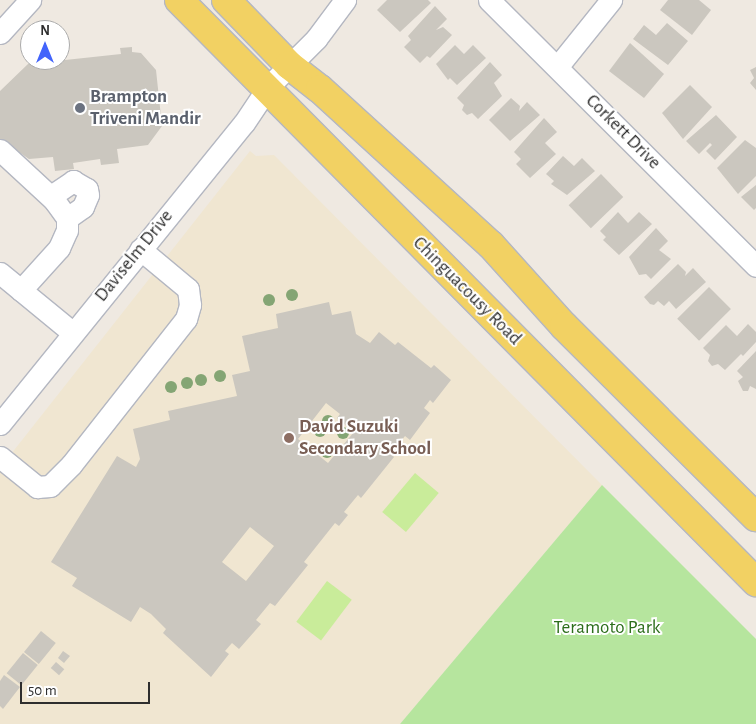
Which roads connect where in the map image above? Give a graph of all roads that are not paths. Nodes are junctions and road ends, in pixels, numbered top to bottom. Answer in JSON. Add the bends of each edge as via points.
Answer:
{"nodes":[{"id":1,"x":30,"y":0,"type":"edge"},
{"id":2,"x":179,"y":0,"type":"edge"},
{"id":3,"x":226,"y":0,"type":"edge"},
{"id":4,"x":345,"y":0,"type":"edge"},
{"id":5,"x":489,"y":0,"type":"edge"},
{"id":6,"x":611,"y":0,"type":"edge"},
{"id":7,"x":0,"y":34,"type":"edge"},
{"id":8,"x":289,"y":65,"type":"junction"},
{"id":9,"x":558,"y":66,"type":"junction"},
{"id":10,"x":268,"y":88,"type":"junction"},
{"id":11,"x":0,"y":150,"type":"edge"},
{"id":12,"x":50,"y":196,"type":"junction"},
{"id":13,"x":67,"y":218,"type":"junction"},
{"id":14,"x":140,"y":249,"type":"junction"},
{"id":15,"x":756,"y":266,"type":"edge"},
{"id":16,"x":0,"y":273,"type":"edge"},
{"id":17,"x":21,"y":290,"type":"junction"},
{"id":18,"x":73,"y":333,"type":"junction"},
{"id":19,"x":0,"y":424,"type":"edge"},
{"id":20,"x":0,"y":457,"type":"edge"},
{"id":21,"x":756,"y":517,"type":"edge"},
{"id":22,"x":756,"y":582,"type":"edge"}],
"edges":[{"from":1,"to":7,"type":"street"},
{"from":2,"to":10,"type":"main road","name":"Chinguacousy Road"},
{"from":3,"to":8,"type":"main road"},
{"from":4,"to":8,"type":"street","name":"Daviselm Drive","via":[[316,38]]},
{"from":5,"to":9,"type":"street","name":"Corkett Drive"},
{"from":6,"to":9,"type":"street"},
{"from":8,"to":10,"type":"street","name":"Daviselm Drive"},
{"from":8,"to":21,"type":"main road","via":[[320,89],[491,245],[564,326]]},
{"from":9,"to":15,"type":"street","name":"Corkett Drive"},
{"from":10,"to":14,"type":"street","name":"Daviselm Drive","via":[[244,123]]},
{"from":10,"to":22,"type":"main road","name":"Chinguacousy Road"},
{"from":11,"to":12,"type":"street"},
{"from":12,"to":13,"type":"street"},
{"from":12,"to":13,"type":"street","via":[[73,180],[86,189],[88,195],[82,207]]},
{"from":13,"to":17,"type":"street","via":[[67,230],[58,248]]},
{"from":14,"to":18,"type":"street","name":"Daviselm Drive"},
{"from":14,"to":20,"type":"street","via":[[188,290],[190,305],[186,319],[71,465],[50,486],[37,488]]},
{"from":16,"to":17,"type":"street"},
{"from":17,"to":18,"type":"street"},
{"from":18,"to":19,"type":"street","name":"Daviselm Drive"}]}
